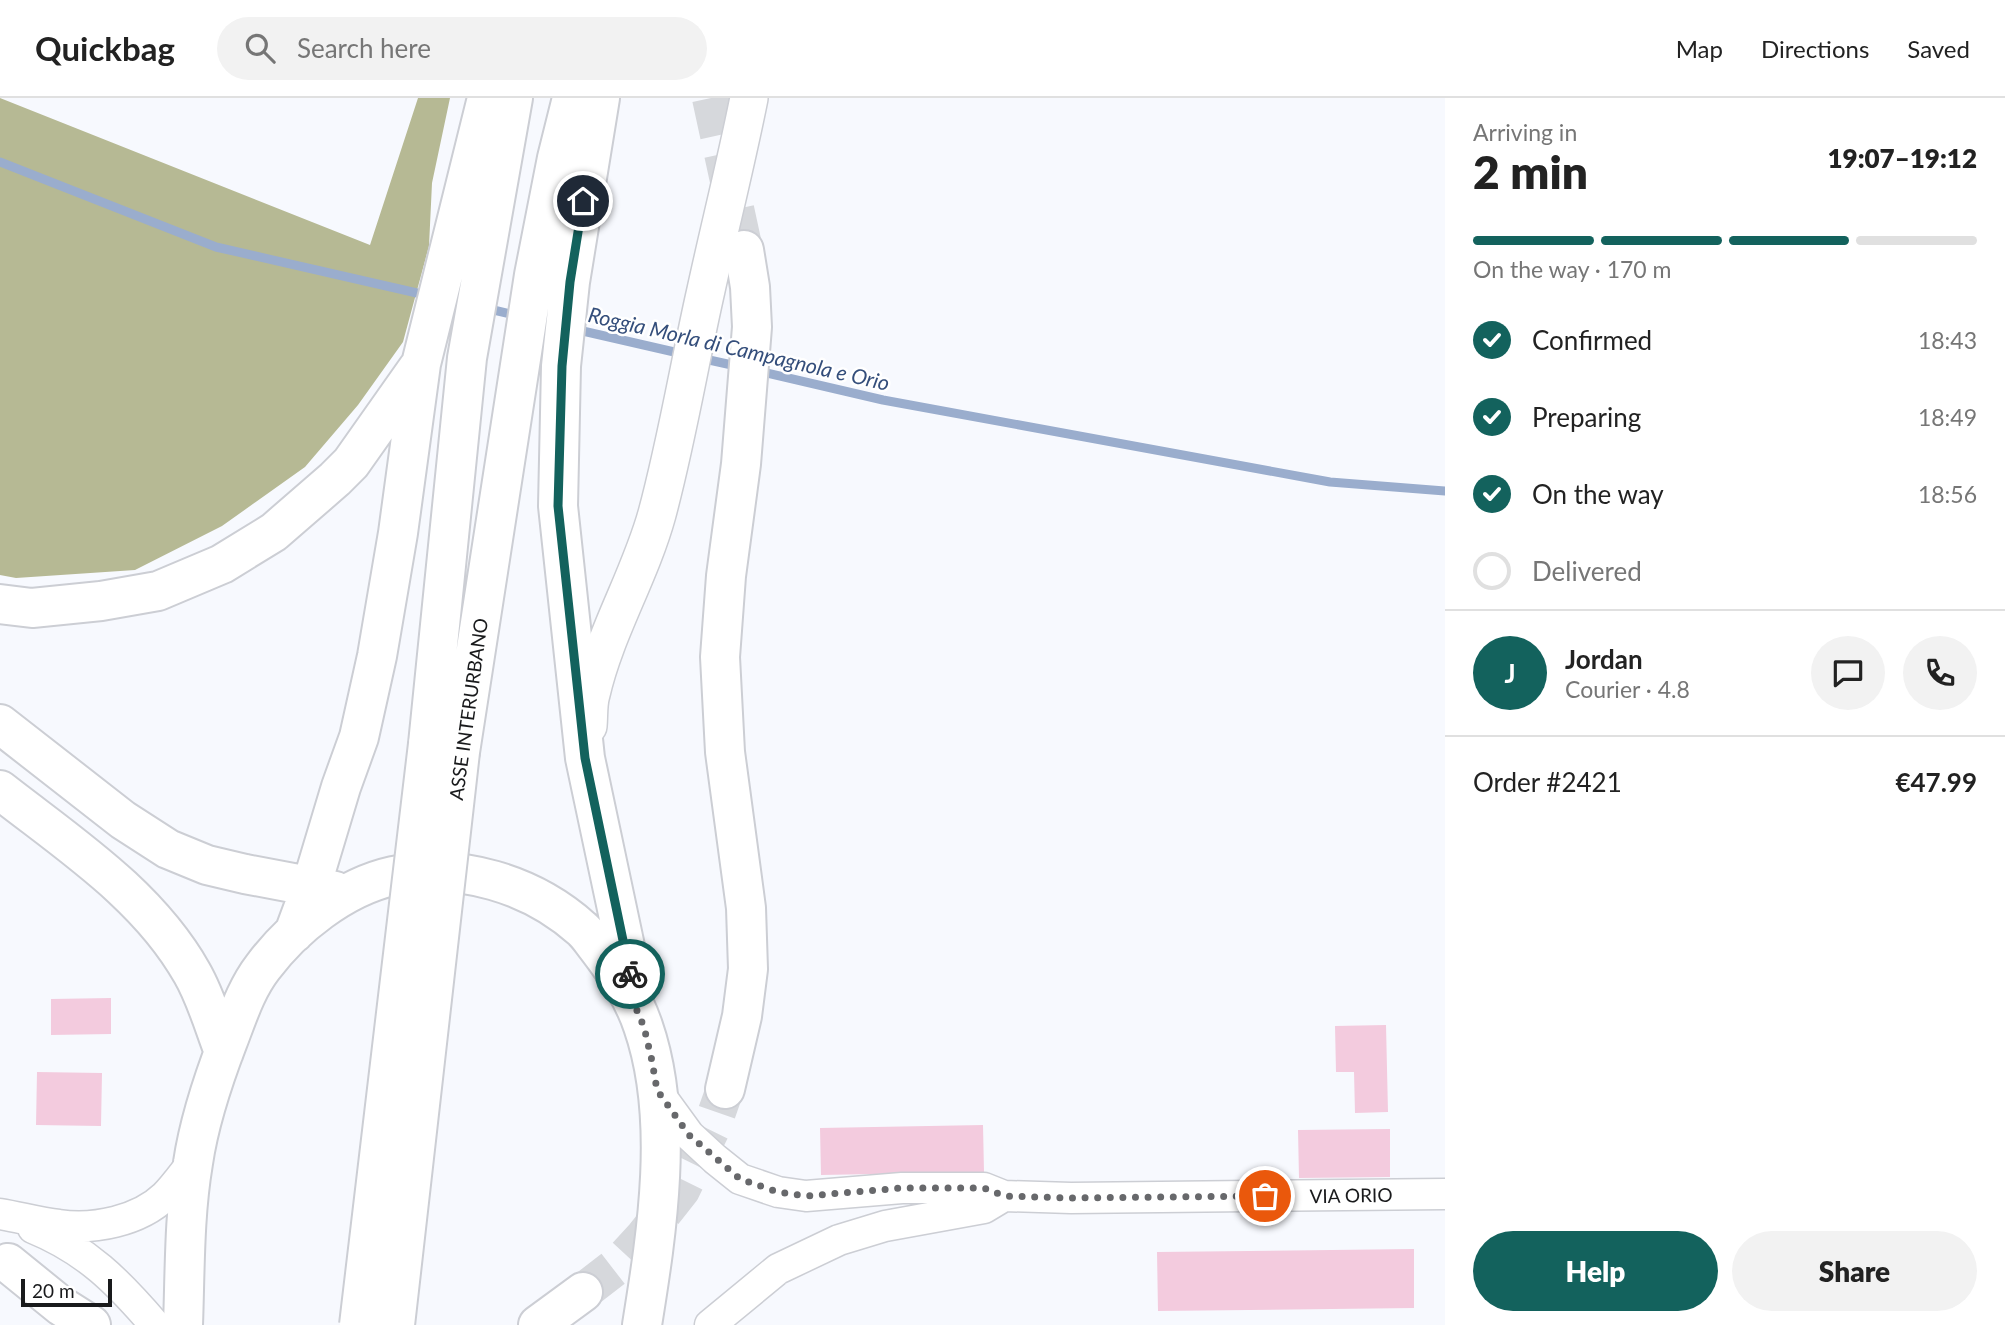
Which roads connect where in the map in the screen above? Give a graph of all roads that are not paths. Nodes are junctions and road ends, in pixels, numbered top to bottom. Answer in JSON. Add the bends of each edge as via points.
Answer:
{"nodes":[{"id":1,"x":487,"y":98,"type":"edge"},
{"id":2,"x":513,"y":98,"type":"edge"},
{"id":3,"x":572,"y":98,"type":"edge"},
{"id":4,"x":600,"y":98,"type":"edge"},
{"id":5,"x":749,"y":98,"type":"edge"},
{"id":6,"x":467,"y":248,"type":"junction"},
{"id":7,"x":744,"y":250,"type":"tunnel mouth"},
{"id":8,"x":424,"y":351,"type":"junction"},
{"id":9,"x":0,"y":604,"type":"edge"},
{"id":10,"x":0,"y":724,"type":"edge"},
{"id":11,"x":444,"y":748,"type":"junction"},
{"id":12,"x":585,"y":758,"type":"junction"},
{"id":13,"x":0,"y":790,"type":"edge"},
{"id":14,"x":311,"y":887,"type":"junction"},
{"id":15,"x":348,"y":893,"type":"junction"},
{"id":16,"x":294,"y":933,"type":"junction"},
{"id":17,"x":630,"y":994,"type":"junction"},
{"id":18,"x":224,"y":1052,"type":"junction"},
{"id":19,"x":725,"y":1089,"type":"tunnel mouth"},
{"id":20,"x":657,"y":1090,"type":"junction"},
{"id":21,"x":193,"y":1163,"type":"junction"},
{"id":22,"x":1445,"y":1194,"type":"edge"},
{"id":23,"x":1004,"y":1196,"type":"junction"},
{"id":24,"x":0,"y":1215,"type":"edge"},
{"id":25,"x":8,"y":1263,"type":"dead end"},
{"id":26,"x":583,"y":1292,"type":"tunnel mouth"},
{"id":27,"x":91,"y":1325,"type":"edge"},
{"id":28,"x":155,"y":1325,"type":"edge"},
{"id":29,"x":183,"y":1325,"type":"edge"},
{"id":30,"x":359,"y":1325,"type":"edge"},
{"id":31,"x":395,"y":1325,"type":"edge"},
{"id":32,"x":538,"y":1325,"type":"edge"},
{"id":33,"x":642,"y":1325,"type":"edge"},
{"id":34,"x":710,"y":1325,"type":"edge"}],
"edges":[{"from":1,"to":6,"type":"highway"},
{"from":2,"to":6,"type":"highway","name":"ASSE INTERURBANO"},
{"from":3,"to":11,"type":"highway","name":"ASSE INTERURBANO"},
{"from":4,"to":12,"type":"highway","via":[[570,282],[558,506]]},
{"from":5,"to":12,"type":"main road","via":[[670,463],[656,517],[590,695]]},
{"from":6,"to":8,"type":"highway"},
{"from":6,"to":11,"type":"highway","name":"ASSE INTERURBANO","via":[[467,358]]},
{"from":7,"to":19,"type":"highway","via":[[751,327],[720,657],[725,752],[746,908],[748,969]]},
{"from":8,"to":9,"type":"highway","via":[[351,463],[274,532],[222,564],[158,590],[124,597],[32,608]]},
{"from":8,"to":14,"type":"highway","via":[[377,656],[359,737]]},
{"from":10,"to":14,"type":"highway","via":[[123,820],[168,849],[207,864]]},
{"from":11,"to":30,"type":"highway","name":"ASSE INTERURBANO","bridge":true},
{"from":11,"to":31,"type":"highway","name":"ASSE INTERURBANO","bridge":true},
{"from":12,"to":17,"type":"highway","via":[[630,970]]},
{"from":13,"to":18,"type":"highway","via":[[145,910],[193,974]]},
{"from":14,"to":15,"type":"highway"},
{"from":14,"to":16,"type":"highway"},
{"from":15,"to":16,"type":"highway"},
{"from":15,"to":17,"type":"highway","via":[[393,876],[426,872],[456,872],[496,881],[553,908],[583,930]]},
{"from":16,"to":18,"type":"highway","via":[[262,967]]},
{"from":17,"to":20,"type":"highway","via":[[644,1027]]},
{"from":18,"to":21,"type":"highway"},
{"from":20,"to":23,"type":"street","name":"VIA ORIO","via":[[689,1135],[715,1159],[740,1179],[778,1192],[806,1196],[902,1188],[984,1188]]},
{"from":20,"to":33,"type":"highway","via":[[661,1143],[654,1249]]},
{"from":21,"to":24,"type":"street","via":[[165,1196],[140,1214],[117,1221],[60,1225]]},
{"from":21,"to":29,"type":"highway"},
{"from":22,"to":23,"type":"street","name":"VIA ORIO"},
{"from":23,"to":34,"type":"street","name":"VIA ORIO","via":[[984,1208],[885,1226],[839,1240],[778,1269]]},
{"from":24,"to":28,"type":"street","via":[[53,1236],[86,1257],[108,1273]]},
{"from":25,"to":27,"type":"highway"},
{"from":26,"to":32,"type":"highway"}]}
